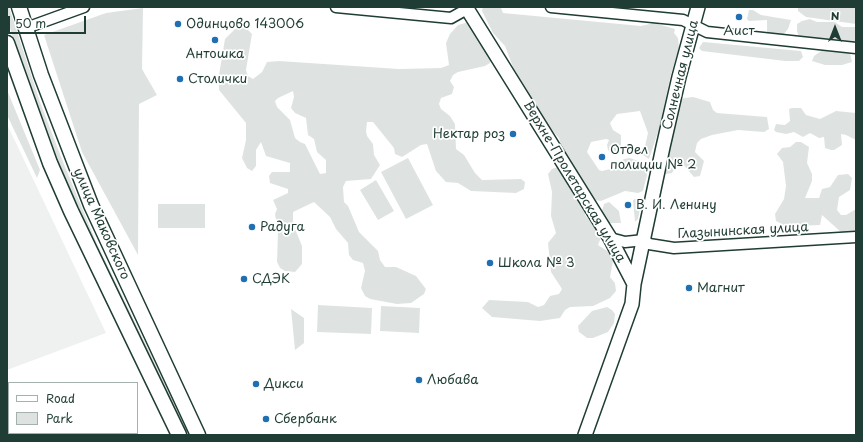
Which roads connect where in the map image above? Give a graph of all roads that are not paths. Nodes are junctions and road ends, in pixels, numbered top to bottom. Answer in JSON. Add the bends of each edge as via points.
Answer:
{"nodes":[{"id":1,"x":19,"y":7,"type":"edge"},
{"id":2,"x":84,"y":7,"type":"edge"},
{"id":3,"x":336,"y":7,"type":"edge"},
{"id":4,"x":550,"y":7,"type":"edge"},
{"id":5,"x":698,"y":7,"type":"edge"},
{"id":6,"x":467,"y":8,"type":"edge"},
{"id":7,"x":694,"y":24,"type":"junction"},
{"id":8,"x":26,"y":28,"type":"junction"},
{"id":9,"x":7,"y":43,"type":"edge"},
{"id":10,"x":856,"y":48,"type":"edge"},
{"id":11,"x":856,"y":237,"type":"edge"},
{"id":12,"x":610,"y":238,"type":"junction"},
{"id":13,"x":644,"y":240,"type":"junction"},
{"id":14,"x":634,"y":284,"type":"junction"},
{"id":15,"x":179,"y":435,"type":"edge"},
{"id":16,"x":198,"y":435,"type":"edge"},
{"id":17,"x":585,"y":435,"type":"edge"}],
"edges":[{"from":1,"to":8,"type":"main road","name":"улица Маковского"},
{"from":2,"to":8,"type":"street"},
{"from":3,"to":6,"type":"street","via":[[451,18]]},
{"from":4,"to":7,"type":"street","via":[[683,20]]},
{"from":5,"to":7,"type":"street","name":"Солнечная улица"},
{"from":6,"to":12,"type":"street","name":"Верхне-Пролетарская улица"},
{"from":7,"to":10,"type":"street","via":[[707,32]]},
{"from":7,"to":13,"type":"street","name":"Солнечная улица","via":[[676,89]]},
{"from":8,"to":16,"type":"main road","name":"улица Маковского","via":[[44,83],[91,205]]},
{"from":9,"to":15,"type":"main road","name":"улица Маковского","via":[[50,163],[71,211]]},
{"from":11,"to":13,"type":"street","name":"Глазынинская улица","via":[[674,248],[648,244]]},
{"from":12,"to":13,"type":"street","name":"Глазынинская улица","via":[[625,242]]},
{"from":12,"to":14,"type":"street","name":"Верхне-Пролетарская улица"},
{"from":13,"to":14,"type":"street","name":"Солнечная улица"},
{"from":14,"to":17,"type":"street","via":[[632,304]]}]}
